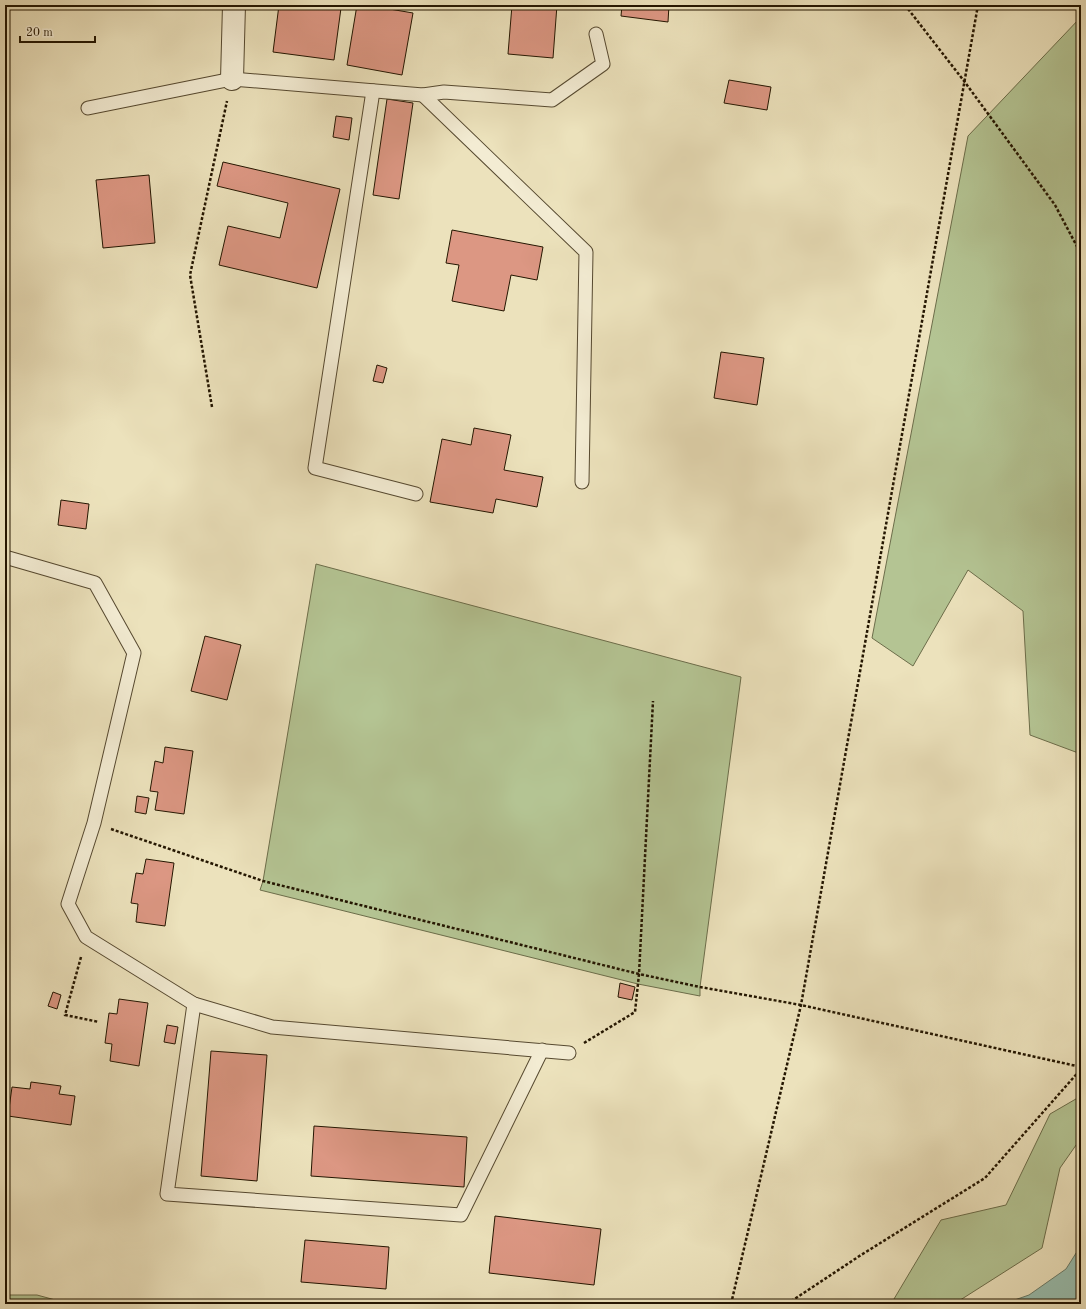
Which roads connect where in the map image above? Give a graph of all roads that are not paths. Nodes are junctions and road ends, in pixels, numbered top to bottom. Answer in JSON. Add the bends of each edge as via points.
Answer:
{"nodes":[{"id":1,"x":234,"y":5,"type":"edge"},
{"id":2,"x":596,"y":34,"type":"dead end"},
{"id":3,"x":232,"y":79,"type":"junction"},
{"id":4,"x":372,"y":91,"type":"junction"},
{"id":5,"x":423,"y":95,"type":"junction"},
{"id":6,"x":88,"y":108,"type":"dead end"},
{"id":7,"x":582,"y":482,"type":"dead end"},
{"id":8,"x":416,"y":494,"type":"dead end"},
{"id":9,"x":5,"y":557,"type":"edge"},
{"id":10,"x":194,"y":1004,"type":"junction"},
{"id":11,"x":542,"y":1050,"type":"junction"},
{"id":12,"x":569,"y":1053,"type":"road end"}],
"edges":[{"from":1,"to":3,"type":"street"},
{"from":2,"to":5,"type":"lane","via":[[603,64],[552,100],[444,92]]},
{"from":3,"to":4,"type":"lane"},
{"from":3,"to":6,"type":"lane"},
{"from":4,"to":5,"type":"lane"},
{"from":4,"to":8,"type":"lane","via":[[315,468]]},
{"from":5,"to":7,"type":"lane","via":[[586,252]]},
{"from":9,"to":10,"type":"lane","via":[[95,583],[134,653],[94,823],[68,904],[86,937]]},
{"from":10,"to":11,"type":"lane","via":[[272,1027]]},
{"from":10,"to":11,"type":"lane","via":[[167,1194],[461,1215]]},
{"from":11,"to":12,"type":"lane"}]}
